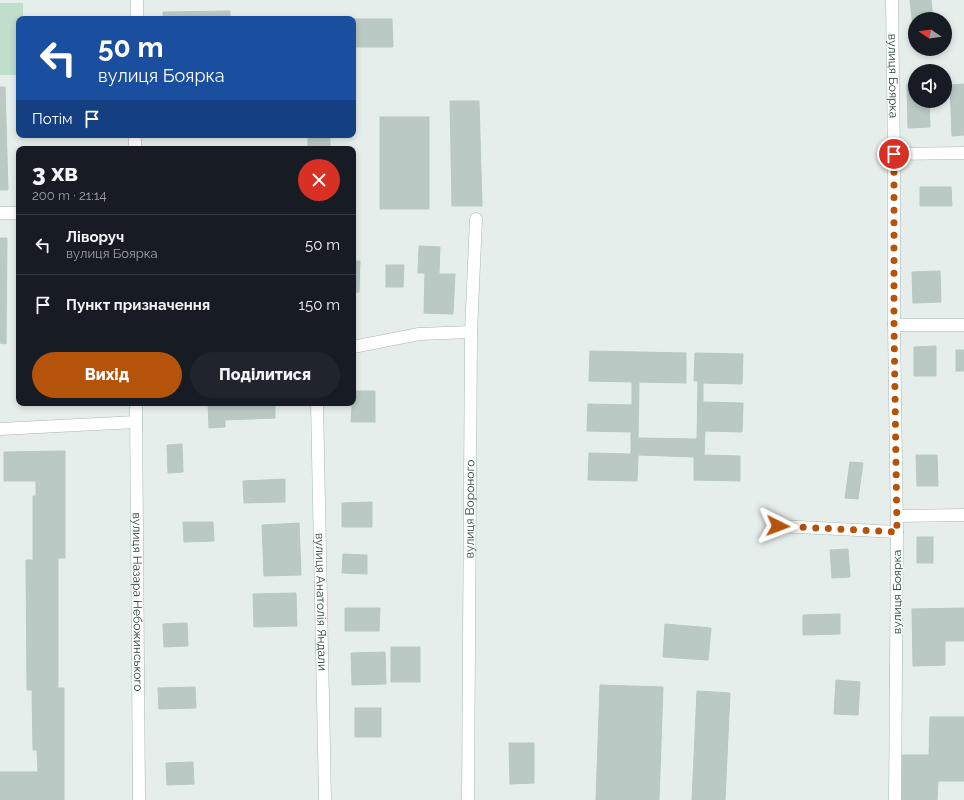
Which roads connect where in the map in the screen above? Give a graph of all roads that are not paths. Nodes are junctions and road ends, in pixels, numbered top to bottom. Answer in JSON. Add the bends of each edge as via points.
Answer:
{"nodes":[{"id":1,"x":137,"y":0,"type":"edge"},
{"id":2,"x":892,"y":0,"type":"edge"},
{"id":3,"x":137,"y":16,"type":"edge"},
{"id":4,"x":964,"y":153,"type":"edge"},
{"id":5,"x":894,"y":154,"type":"junction"},
{"id":6,"x":0,"y":213,"type":"edge"},
{"id":7,"x":16,"y":213,"type":"edge"},
{"id":8,"x":476,"y":218,"type":"dead end"},
{"id":9,"x":964,"y":325,"type":"edge"},
{"id":10,"x":894,"y":326,"type":"junction"},
{"id":11,"x":471,"y":332,"type":"junction"},
{"id":12,"x":356,"y":346,"type":"edge"},
{"id":13,"x":136,"y":406,"type":"edge"},
{"id":14,"x":317,"y":406,"type":"edge"},
{"id":15,"x":136,"y":422,"type":"junction"},
{"id":16,"x":0,"y":429,"type":"edge"},
{"id":17,"x":964,"y":515,"type":"edge"},
{"id":18,"x":897,"y":516,"type":"junction"},
{"id":19,"x":778,"y":526,"type":"dead end"},
{"id":20,"x":897,"y":532,"type":"junction"},
{"id":21,"x":139,"y":800,"type":"edge"},
{"id":22,"x":325,"y":800,"type":"edge"},
{"id":23,"x":468,"y":800,"type":"edge"},
{"id":24,"x":895,"y":800,"type":"edge"}],
"edges":[{"from":1,"to":3,"type":"street"},
{"from":2,"to":5,"type":"street","name":"вулиця Боярка"},
{"from":4,"to":5,"type":"street"},
{"from":5,"to":10,"type":"street","name":"вулиця Боярка"},
{"from":6,"to":7,"type":"street"},
{"from":8,"to":11,"type":"street","name":"вулиця Вороного"},
{"from":9,"to":10,"type":"street"},
{"from":10,"to":18,"type":"street","name":"вулиця Боярка"},
{"from":11,"to":12,"type":"street","via":[[419,334]]},
{"from":11,"to":23,"type":"street","name":"вулиця Вороного"},
{"from":13,"to":15,"type":"street","name":"вулиця Назара Небожинського"},
{"from":14,"to":22,"type":"street","name":"вулиця Анатолія Яндали"},
{"from":15,"to":16,"type":"street"},
{"from":15,"to":21,"type":"street","name":"вулиця Назара Небожинського"},
{"from":17,"to":18,"type":"street"},
{"from":18,"to":20,"type":"street","name":"вулиця Боярка"},
{"from":19,"to":20,"type":"street"},
{"from":20,"to":24,"type":"street","name":"вулиця Боярка"}]}
